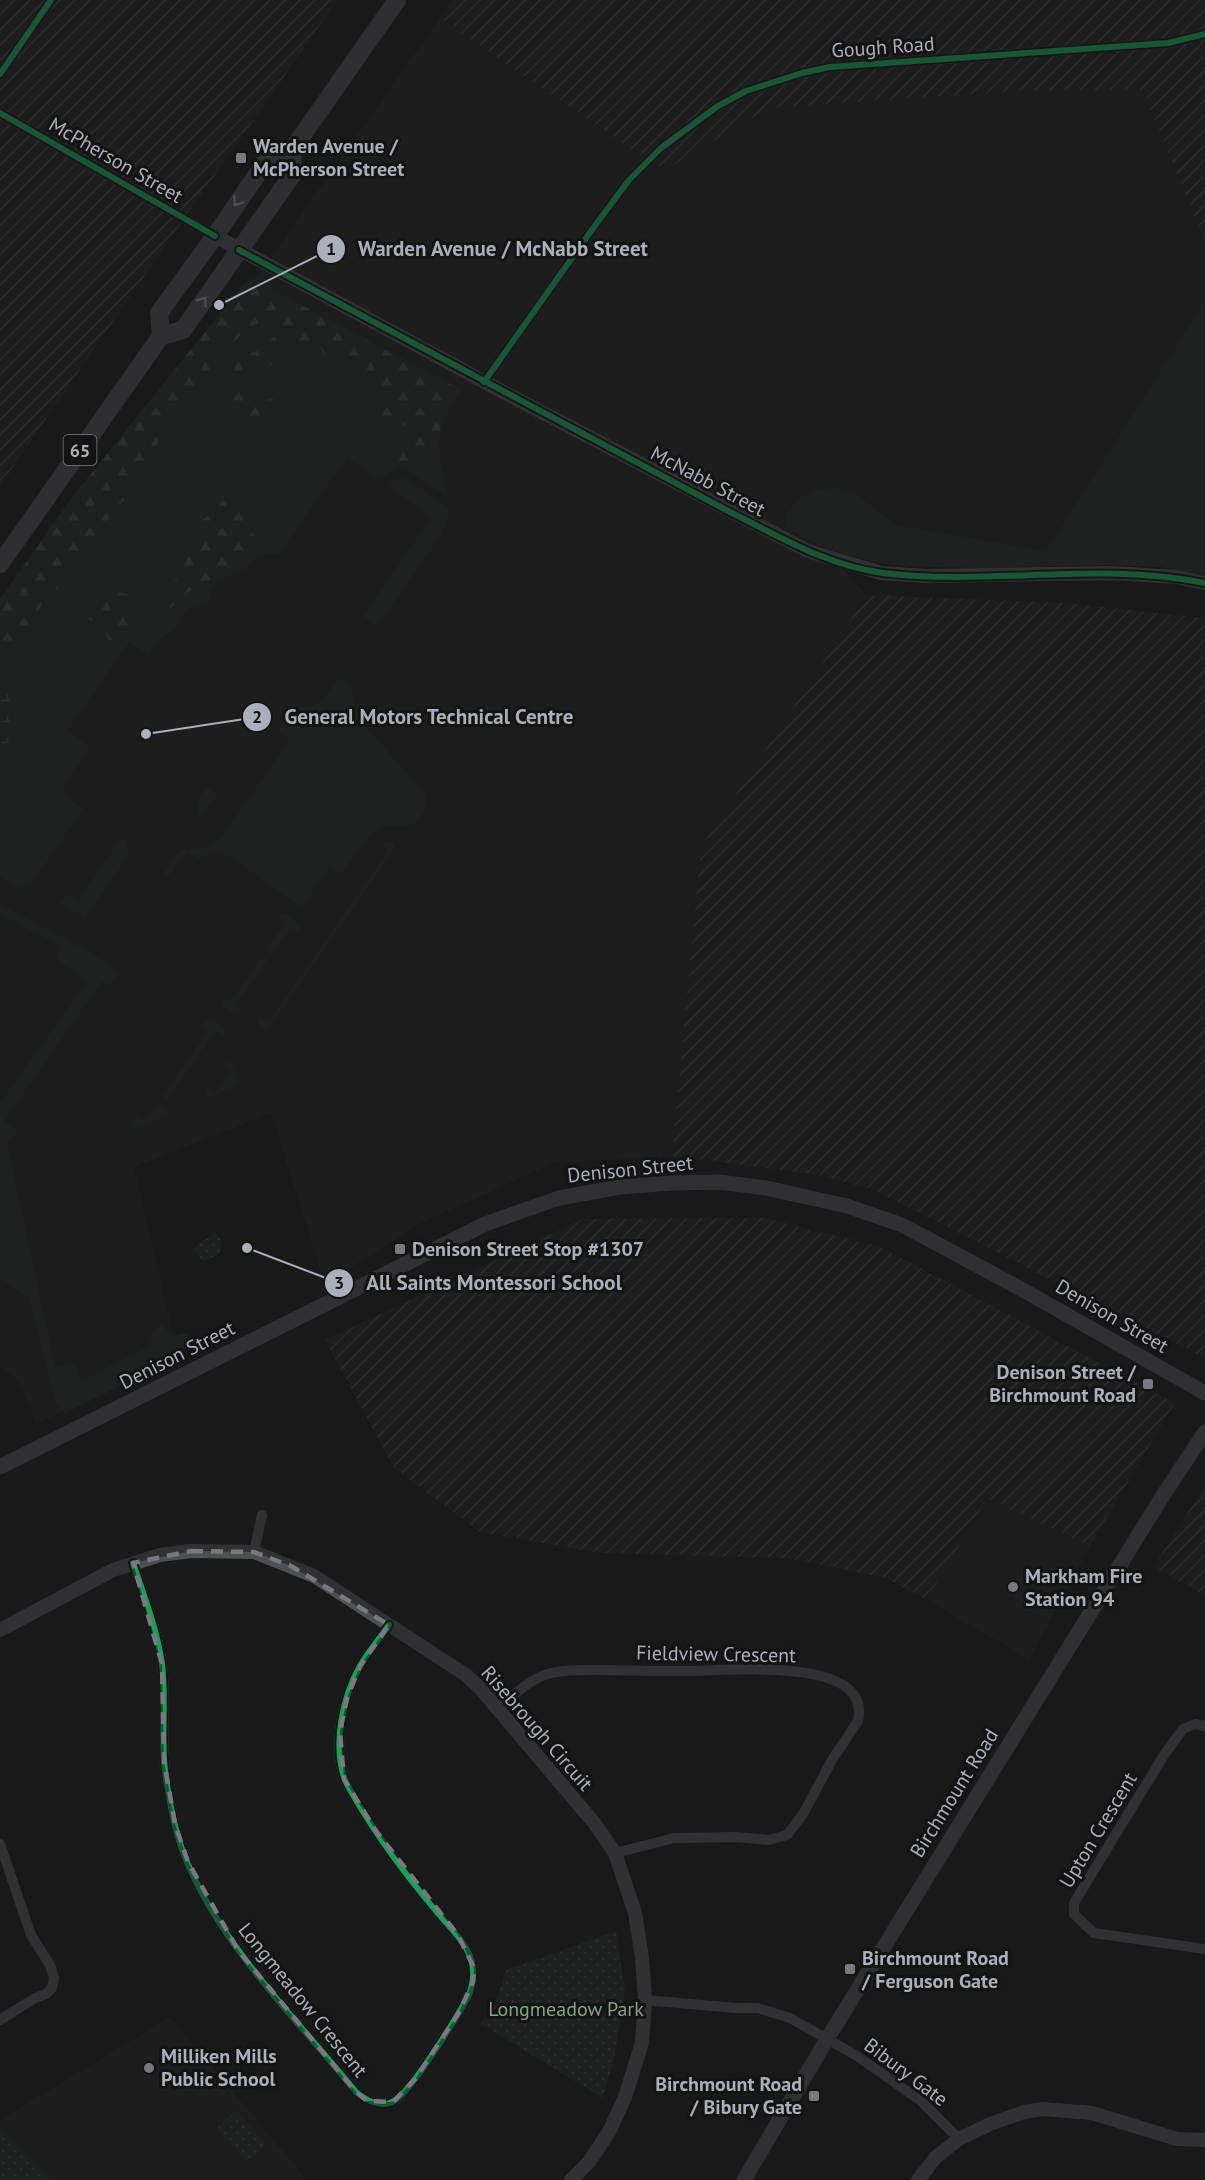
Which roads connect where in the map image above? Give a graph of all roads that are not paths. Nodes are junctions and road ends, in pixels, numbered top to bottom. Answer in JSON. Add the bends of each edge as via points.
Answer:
{"nodes":[{"id":1,"x":51,"y":0,"type":"edge"},
{"id":2,"x":397,"y":0,"type":"edge"},
{"id":3,"x":1205,"y":34,"type":"edge"},
{"id":4,"x":0,"y":74,"type":"edge"},
{"id":5,"x":0,"y":113,"type":"edge"},
{"id":6,"x":292,"y":150,"type":"junction"},
{"id":7,"x":215,"y":236,"type":"junction"},
{"id":8,"x":238,"y":250,"type":"junction"},
{"id":9,"x":161,"y":336,"type":"junction"},
{"id":10,"x":484,"y":382,"type":"junction"},
{"id":11,"x":0,"y":564,"type":"edge"},
{"id":12,"x":1205,"y":583,"type":"edge"},
{"id":13,"x":1205,"y":1393,"type":"edge"},
{"id":14,"x":1205,"y":1432,"type":"edge"},
{"id":15,"x":0,"y":1467,"type":"edge"},
{"id":16,"x":262,"y":1515,"type":"dead end"},
{"id":17,"x":254,"y":1552,"type":"junction"},
{"id":18,"x":133,"y":1563,"type":"junction"},
{"id":19,"x":389,"y":1625,"type":"junction"},
{"id":20,"x":0,"y":1630,"type":"edge"},
{"id":21,"x":499,"y":1709,"type":"junction"},
{"id":22,"x":1205,"y":1726,"type":"edge"},
{"id":23,"x":0,"y":1844,"type":"edge"},
{"id":24,"x":615,"y":1853,"type":"junction"},
{"id":25,"x":1205,"y":1949,"type":"edge"},
{"id":26,"x":645,"y":2000,"type":"junction"},
{"id":27,"x":0,"y":2020,"type":"edge"},
{"id":28,"x":827,"y":2039,"type":"junction"},
{"id":29,"x":959,"y":2139,"type":"junction"},
{"id":30,"x":1205,"y":2140,"type":"edge"},
{"id":31,"x":572,"y":2180,"type":"edge"},
{"id":32,"x":744,"y":2180,"type":"edge"},
{"id":33,"x":918,"y":2180,"type":"edge"}],
"edges":[{"from":1,"to":4,"type":"street"},
{"from":2,"to":6,"type":"main road"},
{"from":3,"to":10,"type":"street","name":"Gough Road","via":[[1168,43],[830,67],[746,91],[667,143],[629,180]]},
{"from":5,"to":7,"type":"street","name":"McPherson Street"},
{"from":6,"to":7,"type":"main road","one_way":true,"via":[[268,158]]},
{"from":6,"to":8,"type":"main road","via":[[293,174]]},
{"from":7,"to":8,"type":"street","name":"McNabb Street"},
{"from":7,"to":9,"type":"main road","via":[[159,313]]},
{"from":9,"to":8,"type":"main road","one_way":true,"via":[[183,330]]},
{"from":8,"to":10,"type":"street","name":"McNabb Street"},
{"from":9,"to":11,"type":"main road","number":"65"},
{"from":10,"to":12,"type":"street","name":"McNabb Street","via":[[788,541],[848,564],[881,573],[926,576],[1112,573]]},
{"from":13,"to":15,"type":"main road","name":"Denison Street","via":[[902,1225],[847,1206],[766,1188],[719,1182],[672,1183],[560,1198],[485,1224]]},
{"from":14,"to":28,"type":"main road","name":"Birchmount Road"},
{"from":16,"to":17,"type":"street"},
{"from":17,"to":18,"type":"street","name":"Risebrough Circuit","via":[[191,1551]]},
{"from":17,"to":19,"type":"street","name":"Risebrough Circuit","via":[[314,1576]]},
{"from":18,"to":19,"type":"street","name":"Longmeadow Crescent","via":[[162,1664],[164,1761],[175,1824],[188,1862],[210,1907],[238,1950],[356,2091],[367,2101],[381,2104],[393,2102],[416,2078],[468,1995],[474,1968],[458,1935],[390,1850],[344,1779],[340,1763],[340,1732],[347,1698],[360,1666]]},
{"from":18,"to":20,"type":"street","name":"Risebrough Circuit"},
{"from":19,"to":21,"type":"street","name":"Risebrough Circuit","via":[[466,1675]]},
{"from":21,"to":24,"type":"street","name":"Risebrough Circuit"},
{"from":21,"to":24,"type":"street","name":"Fieldview Crescent","via":[[537,1678],[574,1670],[783,1670],[830,1679],[857,1699],[858,1721],[787,1835],[769,1840],[674,1838]]},
{"from":22,"to":25,"type":"street","name":"Upton Crescent","via":[[1195,1724],[1183,1729],[1164,1755],[1074,1903],[1074,1914],[1094,1933]]},
{"from":23,"to":27,"type":"street","via":[[31,1935],[54,1978],[46,1994]]},
{"from":24,"to":26,"type":"street","name":"Risebrough Circuit","via":[[635,1912]]},
{"from":26,"to":28,"type":"street","name":"Bibury Gate","via":[[758,2007],[790,2018]]},
{"from":26,"to":31,"type":"street","name":"Risebrough Circuit","via":[[642,2043],[625,2097],[609,2132]]},
{"from":28,"to":29,"type":"street","name":"Bibury Gate","via":[[921,2101]]},
{"from":28,"to":32,"type":"main road","name":"Birchmount Road"},
{"from":29,"to":30,"type":"street","via":[[990,2124],[1043,2109],[1092,2113],[1178,2139]]},
{"from":29,"to":33,"type":"street","via":[[936,2157]]}]}
